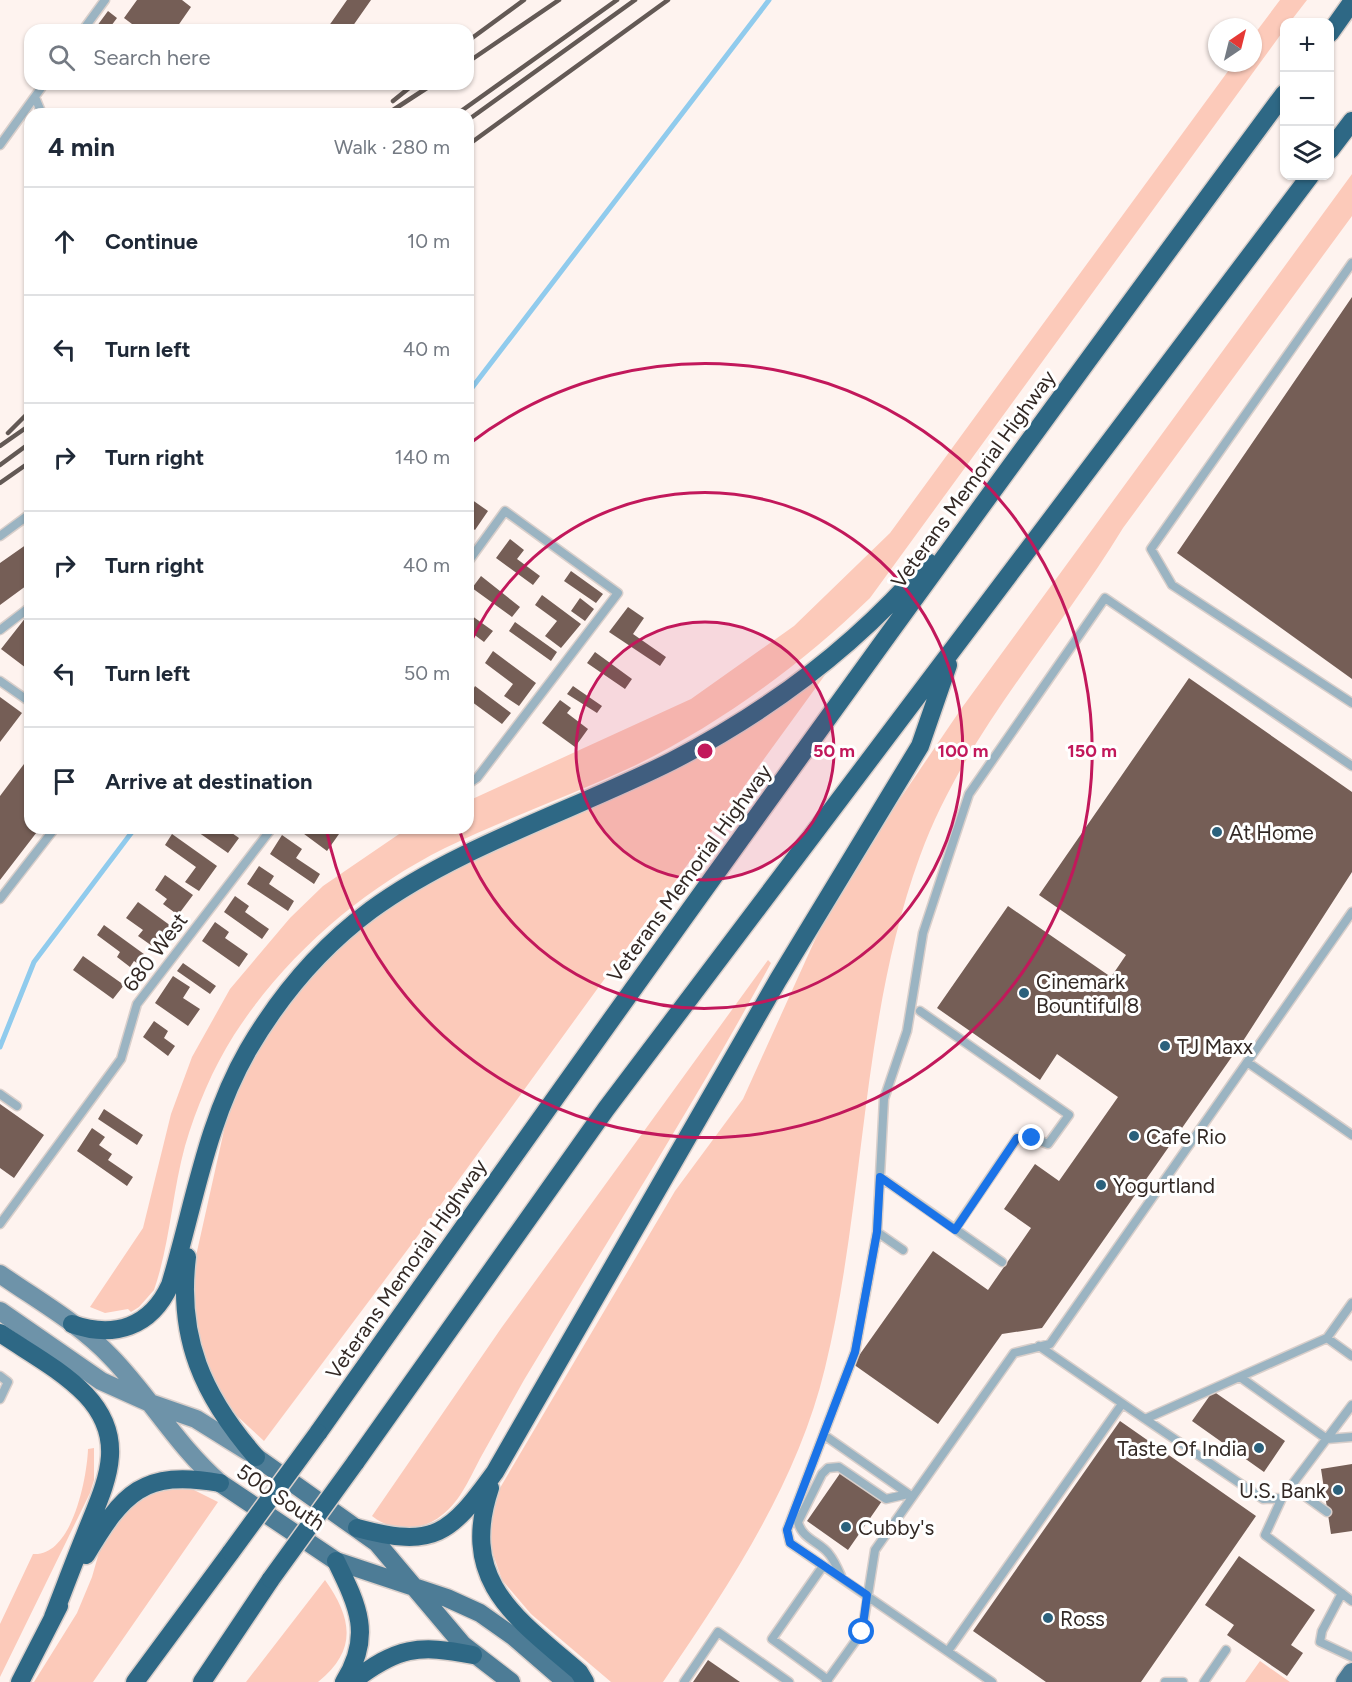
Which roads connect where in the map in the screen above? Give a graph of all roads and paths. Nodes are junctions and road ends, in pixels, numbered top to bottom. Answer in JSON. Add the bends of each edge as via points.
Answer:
{"nodes":[{"id":1,"x":105,"y":0,"type":"edge"},
{"id":2,"x":1352,"y":2,"type":"edge"},
{"id":3,"x":87,"y":24,"type":"edge"},
{"id":4,"x":1334,"y":26,"type":"edge"},
{"id":5,"x":39,"y":90,"type":"edge"},
{"id":6,"x":34,"y":97,"type":"junction"},
{"id":7,"x":1280,"y":99,"type":"edge"},
{"id":8,"x":26,"y":108,"type":"edge"},
{"id":9,"x":39,"y":108,"type":"edge"},
{"id":10,"x":24,"y":111,"type":"edge"},
{"id":11,"x":1352,"y":121,"type":"edge"},
{"id":12,"x":1334,"y":144,"type":"edge"},
{"id":13,"x":0,"y":145,"type":"edge"},
{"id":14,"x":1307,"y":180,"type":"edge"},
{"id":15,"x":1352,"y":263,"type":"edge"},
{"id":16,"x":1007,"y":470,"type":"junction"},
{"id":17,"x":24,"y":518,"type":"edge"},
{"id":18,"x":0,"y":536,"type":"edge"},
{"id":19,"x":474,"y":554,"type":"edge"},
{"id":20,"x":24,"y":612,"type":"edge"},
{"id":21,"x":0,"y":630,"type":"edge"},
{"id":22,"x":953,"y":649,"type":"junction"},
{"id":23,"x":0,"y":681,"type":"edge"},
{"id":24,"x":24,"y":698,"type":"edge"},
{"id":25,"x":1352,"y":703,"type":"edge"},
{"id":26,"x":1352,"y":766,"type":"edge"},
{"id":27,"x":474,"y":780,"type":"edge"},
{"id":28,"x":51,"y":834,"type":"edge"},
{"id":29,"x":267,"y":834,"type":"edge"},
{"id":30,"x":0,"y":899,"type":"edge"},
{"id":31,"x":1352,"y":912,"type":"edge"},
{"id":32,"x":921,"y":1011,"type":"dead end"},
{"id":33,"x":1247,"y":1062,"type":"junction"},
{"id":34,"x":0,"y":1094,"type":"edge"},
{"id":35,"x":17,"y":1106,"type":"dead end"},
{"id":36,"x":1352,"y":1135,"type":"edge"},
{"id":37,"x":880,"y":1177,"type":"junction"},
{"id":38,"x":194,"y":1199,"type":"junction"},
{"id":39,"x":0,"y":1224,"type":"edge"},
{"id":40,"x":955,"y":1230,"type":"junction"},
{"id":41,"x":877,"y":1232,"type":"junction"},
{"id":42,"x":903,"y":1250,"type":"dead end"},
{"id":43,"x":1002,"y":1262,"type":"dead end"},
{"id":44,"x":0,"y":1274,"type":"edge"},
{"id":45,"x":1352,"y":1303,"type":"edge"},
{"id":46,"x":0,"y":1311,"type":"edge"},
{"id":47,"x":72,"y":1324,"type":"junction"},
{"id":48,"x":0,"y":1333,"type":"edge"},
{"id":49,"x":1327,"y":1338,"type":"junction"},
{"id":50,"x":1040,"y":1346,"type":"junction"},
{"id":51,"x":1352,"y":1356,"type":"edge"},
{"id":52,"x":0,"y":1376,"type":"edge"},
{"id":53,"x":1240,"y":1377,"type":"junction"},
{"id":54,"x":0,"y":1399,"type":"edge"},
{"id":55,"x":150,"y":1403,"type":"junction"},
{"id":56,"x":1122,"y":1404,"type":"junction"},
{"id":57,"x":1352,"y":1406,"type":"edge"},
{"id":58,"x":1145,"y":1419,"type":"junction"},
{"id":59,"x":824,"y":1435,"type":"junction"},
{"id":60,"x":1352,"y":1437,"type":"edge"},
{"id":61,"x":1327,"y":1439,"type":"junction"},
{"id":62,"x":256,"y":1457,"type":"junction"},
{"id":63,"x":495,"y":1472,"type":"junction"},
{"id":64,"x":220,"y":1483,"type":"junction"},
{"id":65,"x":1291,"y":1486,"type":"junction"},
{"id":66,"x":910,"y":1495,"type":"junction"},
{"id":67,"x":1282,"y":1497,"type":"junction"},
{"id":68,"x":1328,"y":1512,"type":"dead end"},
{"id":69,"x":357,"y":1528,"type":"junction"},
{"id":70,"x":336,"y":1561,"type":"junction"},
{"id":71,"x":823,"y":1566,"type":"junction"},
{"id":72,"x":843,"y":1579,"type":"junction"},
{"id":73,"x":414,"y":1588,"type":"junction"},
{"id":74,"x":1342,"y":1593,"type":"junction"},
{"id":75,"x":867,"y":1595,"type":"junction"},
{"id":76,"x":1352,"y":1601,"type":"edge"},
{"id":77,"x":53,"y":1617,"type":"junction"},
{"id":78,"x":1226,"y":1650,"type":"dead end"},
{"id":79,"x":948,"y":1651,"type":"junction"},
{"id":80,"x":473,"y":1655,"type":"junction"},
{"id":81,"x":1352,"y":1657,"type":"edge"},
{"id":82,"x":1352,"y":1672,"type":"edge"},
{"id":83,"x":778,"y":1679,"type":"edge"},
{"id":84,"x":827,"y":1681,"type":"edge"},
{"id":85,"x":20,"y":1682,"type":"edge"},
{"id":86,"x":135,"y":1682,"type":"edge"},
{"id":87,"x":202,"y":1682,"type":"edge"},
{"id":88,"x":344,"y":1682,"type":"edge"},
{"id":89,"x":352,"y":1682,"type":"edge"},
{"id":90,"x":511,"y":1682,"type":"edge"},
{"id":91,"x":566,"y":1682,"type":"edge"},
{"id":92,"x":585,"y":1682,"type":"edge"},
{"id":93,"x":684,"y":1682,"type":"edge"},
{"id":94,"x":789,"y":1682,"type":"edge"},
{"id":95,"x":992,"y":1682,"type":"edge"},
{"id":96,"x":1166,"y":1682,"type":"edge"},
{"id":97,"x":1183,"y":1682,"type":"edge"},
{"id":98,"x":1204,"y":1682,"type":"edge"},
{"id":99,"x":1345,"y":1682,"type":"edge"}],
"edges":[{"from":1,"to":3,"type":"lane"},
{"from":2,"to":4,"type":"highway"},
{"from":5,"to":6,"type":"lane"},
{"from":6,"to":8,"type":"lane"},
{"from":6,"to":9,"type":"lane"},
{"from":7,"to":16,"type":"highway","name":"Veterans Memorial Highway"},
{"from":10,"to":13,"type":"lane"},
{"from":11,"to":12,"type":"highway"},
{"from":14,"to":22,"type":"highway"},
{"from":15,"to":25,"type":"lane","via":[[1151,549],[1172,585]]},
{"from":16,"to":38,"type":"highway","via":[[892,600],[795,686],[735,727],[672,761],[431,874],[373,909],[338,938],[294,984],[248,1051],[220,1107]]},
{"from":16,"to":86,"type":"highway","name":"Veterans Memorial Highway","bridge":true,"via":[[569,1077],[318,1433]]},
{"from":17,"to":18,"type":"lane"},
{"from":19,"to":27,"type":"lane","via":[[505,511],[618,593]]},
{"from":20,"to":21,"type":"lane"},
{"from":22,"to":63,"type":"highway","via":[[920,746],[778,980]]},
{"from":22,"to":87,"type":"highway","bridge":true,"via":[[606,1109]]},
{"from":23,"to":24,"type":"lane"},
{"from":26,"to":37,"type":"lane","via":[[1105,598],[969,794],[923,933],[907,1030],[884,1099]]},
{"from":28,"to":30,"type":"lane"},
{"from":29,"to":39,"type":"lane","name":"680 West","via":[[137,1004],[122,1059]]},
{"from":31,"to":33,"type":"lane"},
{"from":32,"to":40,"type":"lane","via":[[1069,1115],[1048,1144],[1017,1138]]},
{"from":33,"to":36,"type":"lane"},
{"from":33,"to":50,"type":"lane","via":[[1050,1344]]},
{"from":34,"to":35,"type":"lane"},
{"from":37,"to":40,"type":"lane"},
{"from":37,"to":41,"type":"lane"},
{"from":38,"to":47,"type":"highway","via":[[170,1285],[153,1312],[120,1330],[97,1331]]},
{"from":38,"to":62,"type":"highway","via":[[184,1291],[189,1342],[214,1401]]},
{"from":40,"to":43,"type":"lane"},
{"from":41,"to":42,"type":"lane"},
{"from":41,"to":59,"type":"lane","via":[[855,1352]]},
{"from":44,"to":47,"type":"main road","name":"500 South"},
{"from":45,"to":49,"type":"lane"},
{"from":46,"to":55,"type":"main road","name":"500 South","via":[[101,1381]]},
{"from":47,"to":55,"type":"main road","name":"500 South","via":[[110,1355]]},
{"from":48,"to":77,"type":"highway","via":[[78,1388],[94,1405],[106,1429],[110,1451],[108,1478]]},
{"from":49,"to":51,"type":"lane"},
{"from":49,"to":53,"type":"lane"},
{"from":50,"to":56,"type":"lane"},
{"from":50,"to":66,"type":"lane","via":[[1014,1353]]},
{"from":52,"to":54,"type":"lane","via":[[8,1382]]},
{"from":53,"to":58,"type":"lane"},
{"from":53,"to":61,"type":"lane"},
{"from":55,"to":62,"type":"main road","name":"500 South","via":[[196,1419]]},
{"from":55,"to":64,"type":"main road","name":"500 South","via":[[186,1451]]},
{"from":56,"to":58,"type":"lane"},
{"from":56,"to":79,"type":"lane"},
{"from":57,"to":61,"type":"lane"},
{"from":58,"to":67,"type":"lane","via":[[1263,1499]]},
{"from":59,"to":66,"type":"lane"},
{"from":59,"to":71,"type":"lane","via":[[787,1530],[790,1543]]},
{"from":60,"to":61,"type":"lane"},
{"from":61,"to":65,"type":"lane"},
{"from":62,"to":69,"type":"main road","name":"500 South"},
{"from":63,"to":69,"type":"highway","via":[[455,1521],[435,1534],[404,1539]]},
{"from":63,"to":92,"type":"highway","via":[[480,1524],[480,1542],[491,1586],[506,1606],[579,1672]]},
{"from":64,"to":70,"type":"main road","name":"500 South"},
{"from":64,"to":77,"type":"highway","via":[[176,1479],[143,1486],[132,1494],[103,1527]]},
{"from":65,"to":67,"type":"lane"},
{"from":65,"to":68,"type":"lane"},
{"from":66,"to":72,"type":"lane","via":[[886,1499],[839,1467],[828,1468],[822,1474],[798,1522],[800,1529],[828,1553]]},
{"from":66,"to":75,"type":"lane","via":[[875,1550]]},
{"from":67,"to":74,"type":"lane","via":[[1265,1535]]},
{"from":69,"to":73,"type":"main road","name":"500 South","via":[[377,1543]]},
{"from":70,"to":73,"type":"main road","name":"500 South"},
{"from":70,"to":88,"type":"highway","via":[[361,1622],[359,1650]]},
{"from":71,"to":72,"type":"lane"},
{"from":71,"to":84,"type":"lane","via":[[772,1640]]},
{"from":72,"to":75,"type":"lane"},
{"from":73,"to":80,"type":"main road","name":"500 South"},
{"from":73,"to":91,"type":"main road","name":"500 South","via":[[462,1604],[486,1617]]},
{"from":74,"to":76,"type":"lane"},
{"from":74,"to":81,"type":"lane","via":[[1320,1642]]},
{"from":75,"to":79,"type":"lane"},
{"from":75,"to":84,"type":"lane","via":[[862,1632]]},
{"from":77,"to":85,"type":"highway"},
{"from":78,"to":98,"type":"lane"},
{"from":79,"to":95,"type":"lane"},
{"from":80,"to":89,"type":"highway","via":[[412,1649]]},
{"from":80,"to":90,"type":"main road","name":"500 South"},
{"from":82,"to":99,"type":"main road"},
{"from":83,"to":93,"type":"lane","via":[[718,1632]]},
{"from":83,"to":94,"type":"lane"},
{"from":96,"to":97,"type":"lane"}]}
